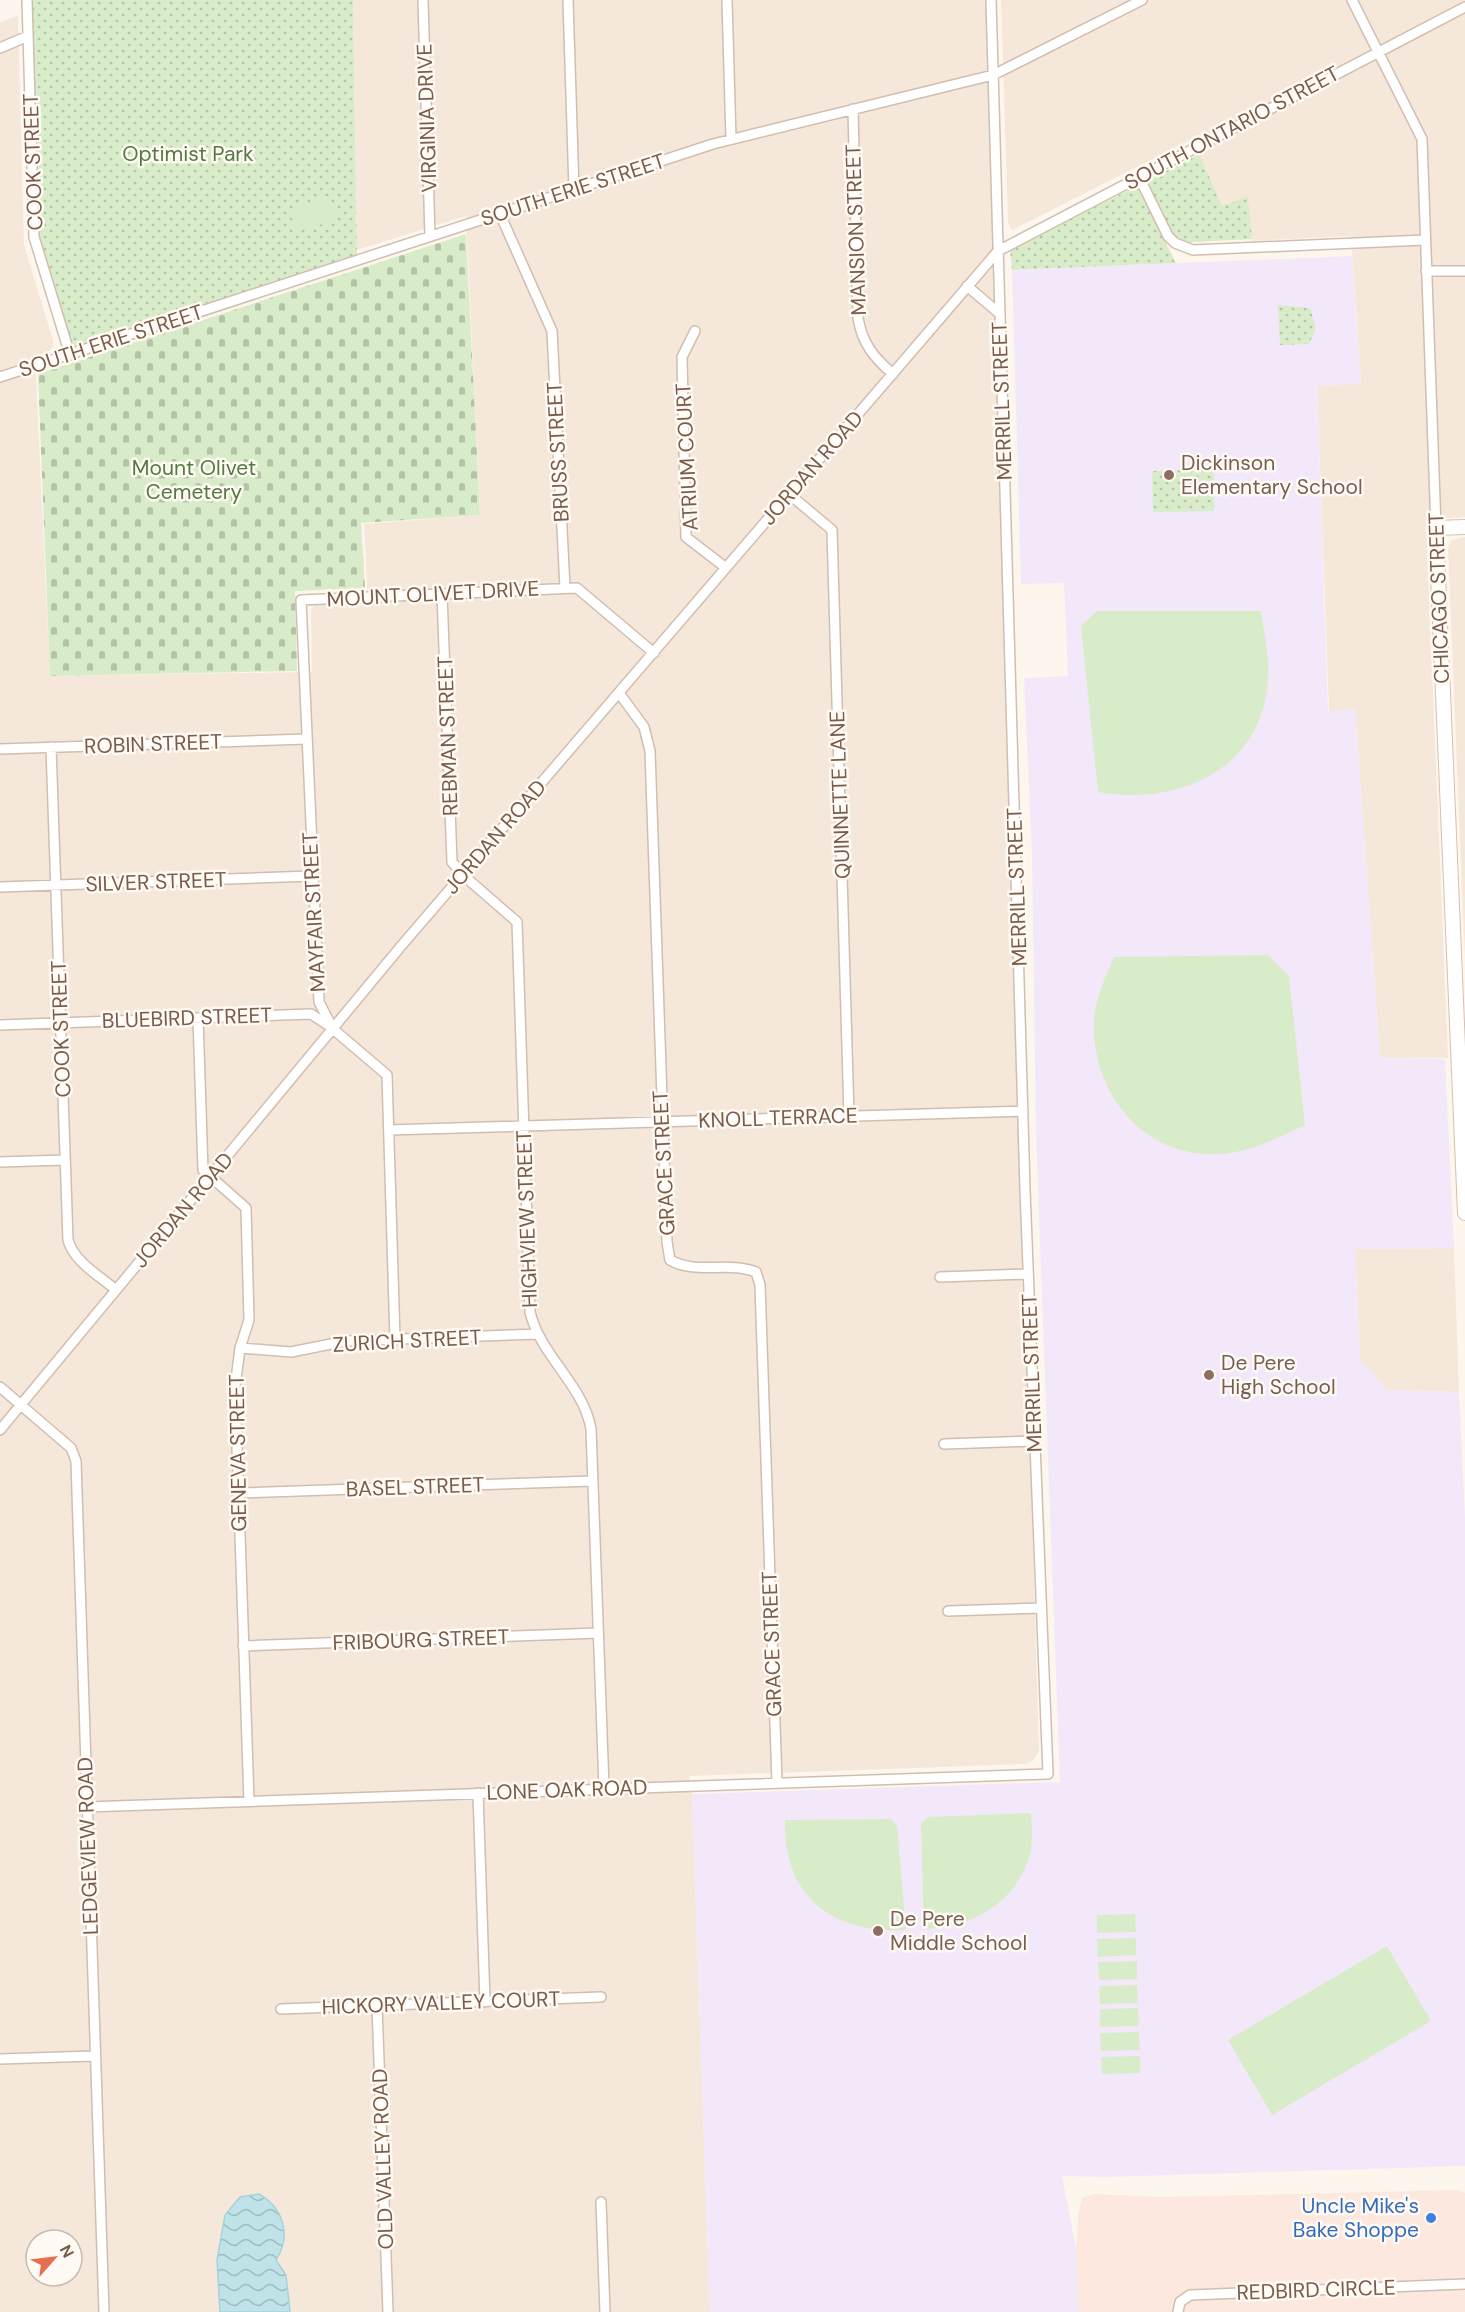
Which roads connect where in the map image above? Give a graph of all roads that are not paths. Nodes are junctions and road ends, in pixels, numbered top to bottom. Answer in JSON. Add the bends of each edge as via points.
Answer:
{"nodes":[{"id":1,"x":27,"y":0,"type":"edge"},
{"id":2,"x":423,"y":0,"type":"edge"},
{"id":3,"x":568,"y":0,"type":"edge"},
{"id":4,"x":727,"y":0,"type":"edge"},
{"id":5,"x":991,"y":0,"type":"edge"},
{"id":6,"x":1142,"y":0,"type":"edge"},
{"id":7,"x":1352,"y":0,"type":"edge"},
{"id":8,"x":1465,"y":7,"type":"edge"},
{"id":9,"x":28,"y":36,"type":"junction"},
{"id":10,"x":0,"y":48,"type":"edge"},
{"id":11,"x":1378,"y":51,"type":"junction"},
{"id":12,"x":993,"y":75,"type":"junction"},
{"id":13,"x":853,"y":110,"type":"junction"},
{"id":14,"x":731,"y":139,"type":"junction"},
{"id":15,"x":1139,"y":177,"type":"junction"},
{"id":16,"x":574,"y":190,"type":"junction"},
{"id":17,"x":500,"y":214,"type":"junction"},
{"id":18,"x":430,"y":236,"type":"junction"},
{"id":19,"x":1425,"y":240,"type":"junction"},
{"id":20,"x":998,"y":251,"type":"junction"},
{"id":21,"x":1465,"y":271,"type":"edge"},
{"id":22,"x":1426,"y":272,"type":"junction"},
{"id":23,"x":967,"y":286,"type":"junction"},
{"id":24,"x":1000,"y":314,"type":"junction"},
{"id":25,"x":695,"y":331,"type":"dead end"},
{"id":26,"x":70,"y":355,"type":"junction"},
{"id":27,"x":892,"y":374,"type":"junction"},
{"id":28,"x":0,"y":377,"type":"edge"},
{"id":29,"x":789,"y":494,"type":"junction"},
{"id":30,"x":1465,"y":527,"type":"edge"},
{"id":31,"x":1436,"y":528,"type":"junction"},
{"id":32,"x":726,"y":568,"type":"junction"},
{"id":33,"x":565,"y":588,"type":"junction"},
{"id":34,"x":442,"y":594,"type":"junction"},
{"id":35,"x":301,"y":600,"type":"joint"},
{"id":36,"x":654,"y":653,"type":"junction"},
{"id":37,"x":619,"y":693,"type":"junction"},
{"id":38,"x":306,"y":739,"type":"junction"},
{"id":39,"x":51,"y":747,"type":"junction"},
{"id":40,"x":0,"y":749,"type":"edge"},
{"id":41,"x":463,"y":875,"type":"junction"},
{"id":42,"x":311,"y":876,"type":"junction"},
{"id":43,"x":56,"y":885,"type":"junction"},
{"id":44,"x":0,"y":887,"type":"edge"},
{"id":45,"x":198,"y":1018,"type":"junction"},
{"id":46,"x":60,"y":1022,"type":"junction"},
{"id":47,"x":0,"y":1025,"type":"edge"},
{"id":48,"x":333,"y":1029,"type":"junction"},
{"id":49,"x":1023,"y":1111,"type":"junction"},
{"id":50,"x":849,"y":1116,"type":"junction"},
{"id":51,"x":661,"y":1122,"type":"junction"},
{"id":52,"x":524,"y":1126,"type":"junction"},
{"id":53,"x":389,"y":1130,"type":"junction"},
{"id":54,"x":65,"y":1160,"type":"junction"},
{"id":55,"x":0,"y":1162,"type":"edge"},
{"id":56,"x":210,"y":1178,"type":"junction"},
{"id":57,"x":1465,"y":1213,"type":"edge"},
{"id":58,"x":1028,"y":1274,"type":"junction"},
{"id":59,"x":940,"y":1277,"type":"dead end"},
{"id":60,"x":116,"y":1290,"type":"junction"},
{"id":61,"x":538,"y":1334,"type":"junction"},
{"id":62,"x":395,"y":1340,"type":"junction"},
{"id":63,"x":240,"y":1348,"type":"junction"},
{"id":64,"x":0,"y":1387,"type":"edge"},
{"id":65,"x":21,"y":1405,"type":"junction"},
{"id":66,"x":0,"y":1430,"type":"edge"},
{"id":67,"x":1035,"y":1441,"type":"junction"},
{"id":68,"x":944,"y":1444,"type":"dead end"},
{"id":69,"x":592,"y":1481,"type":"junction"},
{"id":70,"x":238,"y":1493,"type":"junction"},
{"id":71,"x":1041,"y":1608,"type":"junction"},
{"id":72,"x":948,"y":1611,"type":"dead end"},
{"id":73,"x":598,"y":1633,"type":"junction"},
{"id":74,"x":243,"y":1646,"type":"junction"},
{"id":75,"x":1048,"y":1774,"type":"joint"},
{"id":76,"x":777,"y":1782,"type":"junction"},
{"id":77,"x":604,"y":1788,"type":"junction"},
{"id":78,"x":478,"y":1793,"type":"junction"},
{"id":79,"x":249,"y":1801,"type":"junction"},
{"id":80,"x":86,"y":1807,"type":"junction"},
{"id":81,"x":601,"y":1997,"type":"dead end"},
{"id":82,"x":485,"y":2002,"type":"junction"},
{"id":83,"x":377,"y":2005,"type":"junction"},
{"id":84,"x":281,"y":2009,"type":"dead end"},
{"id":85,"x":94,"y":2056,"type":"junction"},
{"id":86,"x":0,"y":2059,"type":"edge"},
{"id":87,"x":601,"y":2202,"type":"dead end"},
{"id":88,"x":1465,"y":2284,"type":"edge"},
{"id":89,"x":104,"y":2312,"type":"edge"},
{"id":90,"x":388,"y":2312,"type":"edge"},
{"id":91,"x":605,"y":2312,"type":"edge"},
{"id":92,"x":1178,"y":2312,"type":"edge"}],
"edges":[{"from":1,"to":9,"type":"street","name":"COOK STREET"},
{"from":2,"to":18,"type":"street","name":"VIRGINIA DRIVE"},
{"from":3,"to":16,"type":"street"},
{"from":4,"to":14,"type":"street"},
{"from":5,"to":12,"type":"street","name":"MERRILL STREET"},
{"from":6,"to":12,"type":"street","name":"SOUTH ERIE STREET"},
{"from":7,"to":11,"type":"street","name":"CHICAGO STREET"},
{"from":8,"to":11,"type":"street","name":"SOUTH ONTARIO STREET"},
{"from":9,"to":10,"type":"street"},
{"from":9,"to":26,"type":"street","name":"COOK STREET","via":[[34,237]]},
{"from":11,"to":15,"type":"street","name":"SOUTH ONTARIO STREET"},
{"from":11,"to":19,"type":"street","name":"CHICAGO STREET","via":[[1422,139]]},
{"from":12,"to":13,"type":"street","name":"SOUTH ERIE STREET"},
{"from":12,"to":20,"type":"street","name":"MERRILL STREET"},
{"from":13,"to":14,"type":"street","name":"SOUTH ERIE STREET"},
{"from":13,"to":27,"type":"street","name":"MANSION STREET","via":[[858,318],[870,351]]},
{"from":14,"to":16,"type":"street","name":"SOUTH ERIE STREET"},
{"from":15,"to":19,"type":"street","via":[[1168,236],[1193,250]]},
{"from":15,"to":20,"type":"street","name":"SOUTH ONTARIO STREET"},
{"from":16,"to":17,"type":"street","name":"SOUTH ERIE STREET"},
{"from":17,"to":18,"type":"street","name":"SOUTH ERIE STREET"},
{"from":17,"to":33,"type":"street","name":"BRUSS STREET","via":[[552,331]]},
{"from":18,"to":26,"type":"street","name":"SOUTH ERIE STREET"},
{"from":19,"to":22,"type":"street","name":"CHICAGO STREET"},
{"from":20,"to":23,"type":"street","name":"JORDAN ROAD"},
{"from":20,"to":24,"type":"street","name":"MERRILL STREET"},
{"from":21,"to":22,"type":"street"},
{"from":22,"to":31,"type":"street","name":"CHICAGO STREET"},
{"from":23,"to":24,"type":"street"},
{"from":23,"to":27,"type":"street","name":"JORDAN ROAD"},
{"from":24,"to":49,"type":"street","name":"MERRILL STREET"},
{"from":25,"to":32,"type":"street","name":"ATRIUM COURT","via":[[682,357],[686,537]]},
{"from":26,"to":28,"type":"street","name":"SOUTH ERIE STREET"},
{"from":27,"to":29,"type":"street","name":"JORDAN ROAD"},
{"from":29,"to":32,"type":"street","name":"JORDAN ROAD"},
{"from":29,"to":50,"type":"street","name":"QUINNETTE LANE","via":[[832,530]]},
{"from":30,"to":31,"type":"street"},
{"from":31,"to":57,"type":"street","name":"CHICAGO STREET"},
{"from":32,"to":36,"type":"street","name":"JORDAN ROAD"},
{"from":33,"to":34,"type":"street","name":"MOUNT OLIVET DRIVE"},
{"from":33,"to":36,"type":"street","via":[[577,588]]},
{"from":34,"to":35,"type":"street","name":"MOUNT OLIVET DRIVE"},
{"from":34,"to":41,"type":"street","name":"REBMAN STREET","via":[[452,862]]},
{"from":35,"to":38,"type":"street","name":"MAYFAIR STREET"},
{"from":36,"to":37,"type":"street","name":"JORDAN ROAD"},
{"from":37,"to":41,"type":"street","name":"JORDAN ROAD"},
{"from":37,"to":51,"type":"street","name":"GRACE STREET","via":[[644,727],[650,751]]},
{"from":38,"to":39,"type":"street","name":"ROBIN STREET"},
{"from":38,"to":42,"type":"street","name":"MAYFAIR STREET"},
{"from":39,"to":40,"type":"street","name":"ROBIN STREET"},
{"from":39,"to":43,"type":"street","name":"COOK STREET"},
{"from":41,"to":48,"type":"street","name":"JORDAN ROAD"},
{"from":41,"to":52,"type":"street","name":"HIGHVIEW STREET","via":[[517,922]]},
{"from":42,"to":43,"type":"street","name":"SILVER STREET"},
{"from":42,"to":48,"type":"street","name":"MAYFAIR STREET","via":[[319,1002]]},
{"from":43,"to":44,"type":"street","name":"SILVER STREET"},
{"from":43,"to":46,"type":"street","name":"COOK STREET"},
{"from":45,"to":46,"type":"street","name":"BLUEBIRD STREET"},
{"from":45,"to":48,"type":"street","name":"BLUEBIRD STREET","via":[[311,1014]]},
{"from":45,"to":56,"type":"street","via":[[203,1170]]},
{"from":46,"to":47,"type":"street","name":"BLUEBIRD STREET"},
{"from":46,"to":54,"type":"street","name":"COOK STREET"},
{"from":48,"to":53,"type":"street","name":"MAYFAIR STREET","via":[[387,1075]]},
{"from":48,"to":56,"type":"street","name":"JORDAN ROAD"},
{"from":49,"to":50,"type":"street","name":"KNOLL TERRACE"},
{"from":49,"to":58,"type":"street","name":"MERRILL STREET"},
{"from":50,"to":51,"type":"street","name":"KNOLL TERRACE"},
{"from":51,"to":52,"type":"street","name":"KNOLL TERRACE"},
{"from":51,"to":76,"type":"street","name":"GRACE STREET","via":[[670,1260],[681,1266],[744,1268],[756,1272],[760,1285]]},
{"from":52,"to":53,"type":"street","name":"KNOLL TERRACE"},
{"from":52,"to":61,"type":"street","name":"HIGHVIEW STREET","via":[[530,1312]]},
{"from":53,"to":62,"type":"street","name":"MAYFAIR STREET"},
{"from":54,"to":55,"type":"street"},
{"from":54,"to":60,"type":"street","name":"COOK STREET","via":[[70,1248]]},
{"from":56,"to":60,"type":"street","name":"JORDAN ROAD"},
{"from":56,"to":63,"type":"street","name":"GENEVA STREET","via":[[246,1208],[249,1320]]},
{"from":58,"to":59,"type":"street"},
{"from":58,"to":67,"type":"street","name":"MERRILL STREET"},
{"from":60,"to":65,"type":"street","name":"JORDAN ROAD"},
{"from":61,"to":62,"type":"street","name":"ZURICH STREET"},
{"from":61,"to":69,"type":"street","name":"HIGHVIEW STREET","via":[[586,1411],[591,1429]]},
{"from":62,"to":63,"type":"street","name":"ZURICH STREET","via":[[346,1341],[291,1352]]},
{"from":63,"to":70,"type":"street","name":"GENEVA STREET","via":[[235,1387]]},
{"from":64,"to":65,"type":"street","name":"LEDGEVIEW ROAD"},
{"from":65,"to":66,"type":"street","name":"JORDAN ROAD"},
{"from":65,"to":80,"type":"street","name":"LEDGEVIEW ROAD","via":[[71,1448],[76,1461]]},
{"from":67,"to":68,"type":"street"},
{"from":67,"to":71,"type":"street","name":"MERRILL STREET"},
{"from":69,"to":70,"type":"street","name":"BASEL STREET"},
{"from":69,"to":73,"type":"street","name":"HIGHVIEW STREET"},
{"from":70,"to":74,"type":"street","name":"GENEVA STREET"},
{"from":71,"to":72,"type":"street"},
{"from":71,"to":75,"type":"street","name":"MERRILL STREET"},
{"from":73,"to":74,"type":"street","name":"FRIBOURG STREET"},
{"from":73,"to":77,"type":"street","name":"HIGHVIEW STREET"},
{"from":74,"to":79,"type":"street","name":"GENEVA STREET"},
{"from":75,"to":76,"type":"street","name":"LONE OAK ROAD"},
{"from":76,"to":77,"type":"street","name":"LONE OAK ROAD"},
{"from":77,"to":78,"type":"street","name":"LONE OAK ROAD"},
{"from":78,"to":79,"type":"street","name":"LONE OAK ROAD"},
{"from":78,"to":82,"type":"street"},
{"from":79,"to":80,"type":"street","name":"LONE OAK ROAD"},
{"from":80,"to":85,"type":"street","name":"LEDGEVIEW ROAD"},
{"from":81,"to":82,"type":"street","name":"HICKORY VALLEY COURT"},
{"from":82,"to":83,"type":"street","name":"HICKORY VALLEY COURT"},
{"from":83,"to":84,"type":"street","name":"HICKORY VALLEY COURT"},
{"from":83,"to":90,"type":"street","name":"OLD VALLEY ROAD"},
{"from":85,"to":86,"type":"street"},
{"from":85,"to":89,"type":"street","name":"LEDGEVIEW ROAD"},
{"from":87,"to":91,"type":"street"},
{"from":88,"to":92,"type":"street","name":"REDBIRD CIRCLE","via":[[1190,2295],[1180,2302]]}]}
